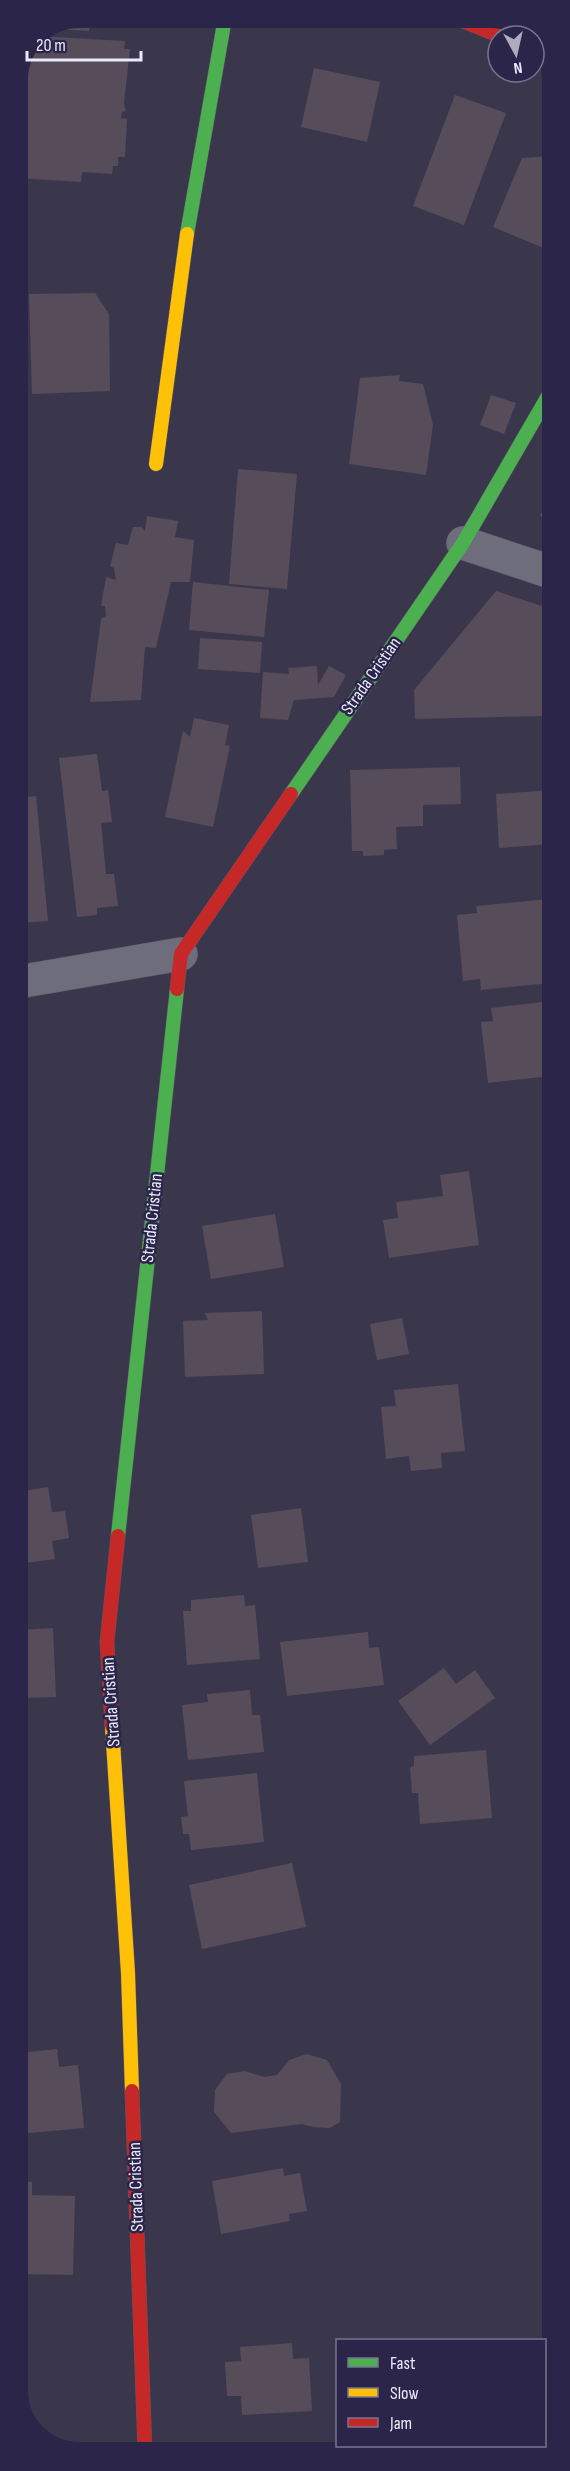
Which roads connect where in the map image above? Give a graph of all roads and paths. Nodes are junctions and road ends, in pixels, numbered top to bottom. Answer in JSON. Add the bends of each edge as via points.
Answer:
{"nodes":[{"id":1,"x":223,"y":28,"type":"edge"},
{"id":2,"x":542,"y":408,"type":"edge"},
{"id":3,"x":156,"y":464,"type":"dead end"},
{"id":4,"x":463,"y":543,"type":"junction"},
{"id":5,"x":542,"y":569,"type":"edge"},
{"id":6,"x":181,"y":954,"type":"junction"},
{"id":7,"x":28,"y":980,"type":"edge"},
{"id":8,"x":145,"y":2442,"type":"edge"}],
"edges":[{"from":1,"to":3,"type":"street","via":[[187,225]]},
{"from":2,"to":4,"type":"street","name":"Strada Cristian"},
{"from":4,"to":5,"type":"street"},
{"from":4,"to":6,"type":"street","name":"Strada Cristian"},
{"from":6,"to":7,"type":"street"},
{"from":6,"to":8,"type":"street","name":"Strada Cristian","via":[[107,1642],[128,1973]]}]}
